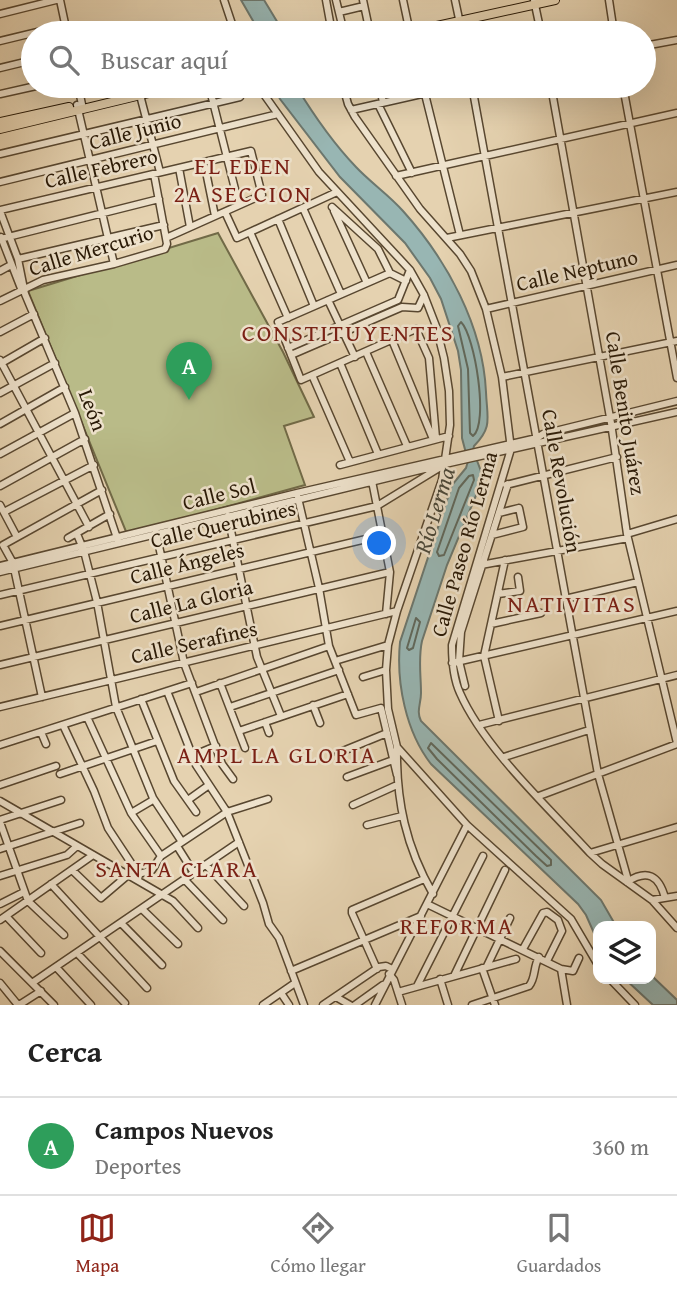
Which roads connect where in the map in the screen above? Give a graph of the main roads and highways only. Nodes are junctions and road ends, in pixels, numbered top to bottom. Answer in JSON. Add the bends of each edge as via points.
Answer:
{"nodes":[{"id":1,"x":555,"y":0,"type":"edge"},
{"id":2,"x":534,"y":2,"type":"edge"},
{"id":3,"x":459,"y":21,"type":"edge"},
{"id":4,"x":115,"y":98,"type":"edge"},
{"id":5,"x":122,"y":98,"type":"edge"},
{"id":6,"x":80,"y":107,"type":"junction"},
{"id":7,"x":0,"y":122,"type":"edge"},
{"id":8,"x":0,"y":130,"type":"edge"}],
"edges":[{"from":1,"to":2,"type":"main road"},
{"from":2,"to":3,"type":"main road"},
{"from":4,"to":6,"type":"main road"},
{"from":5,"to":6,"type":"main road"},
{"from":6,"to":7,"type":"main road"},
{"from":6,"to":8,"type":"main road"}]}
